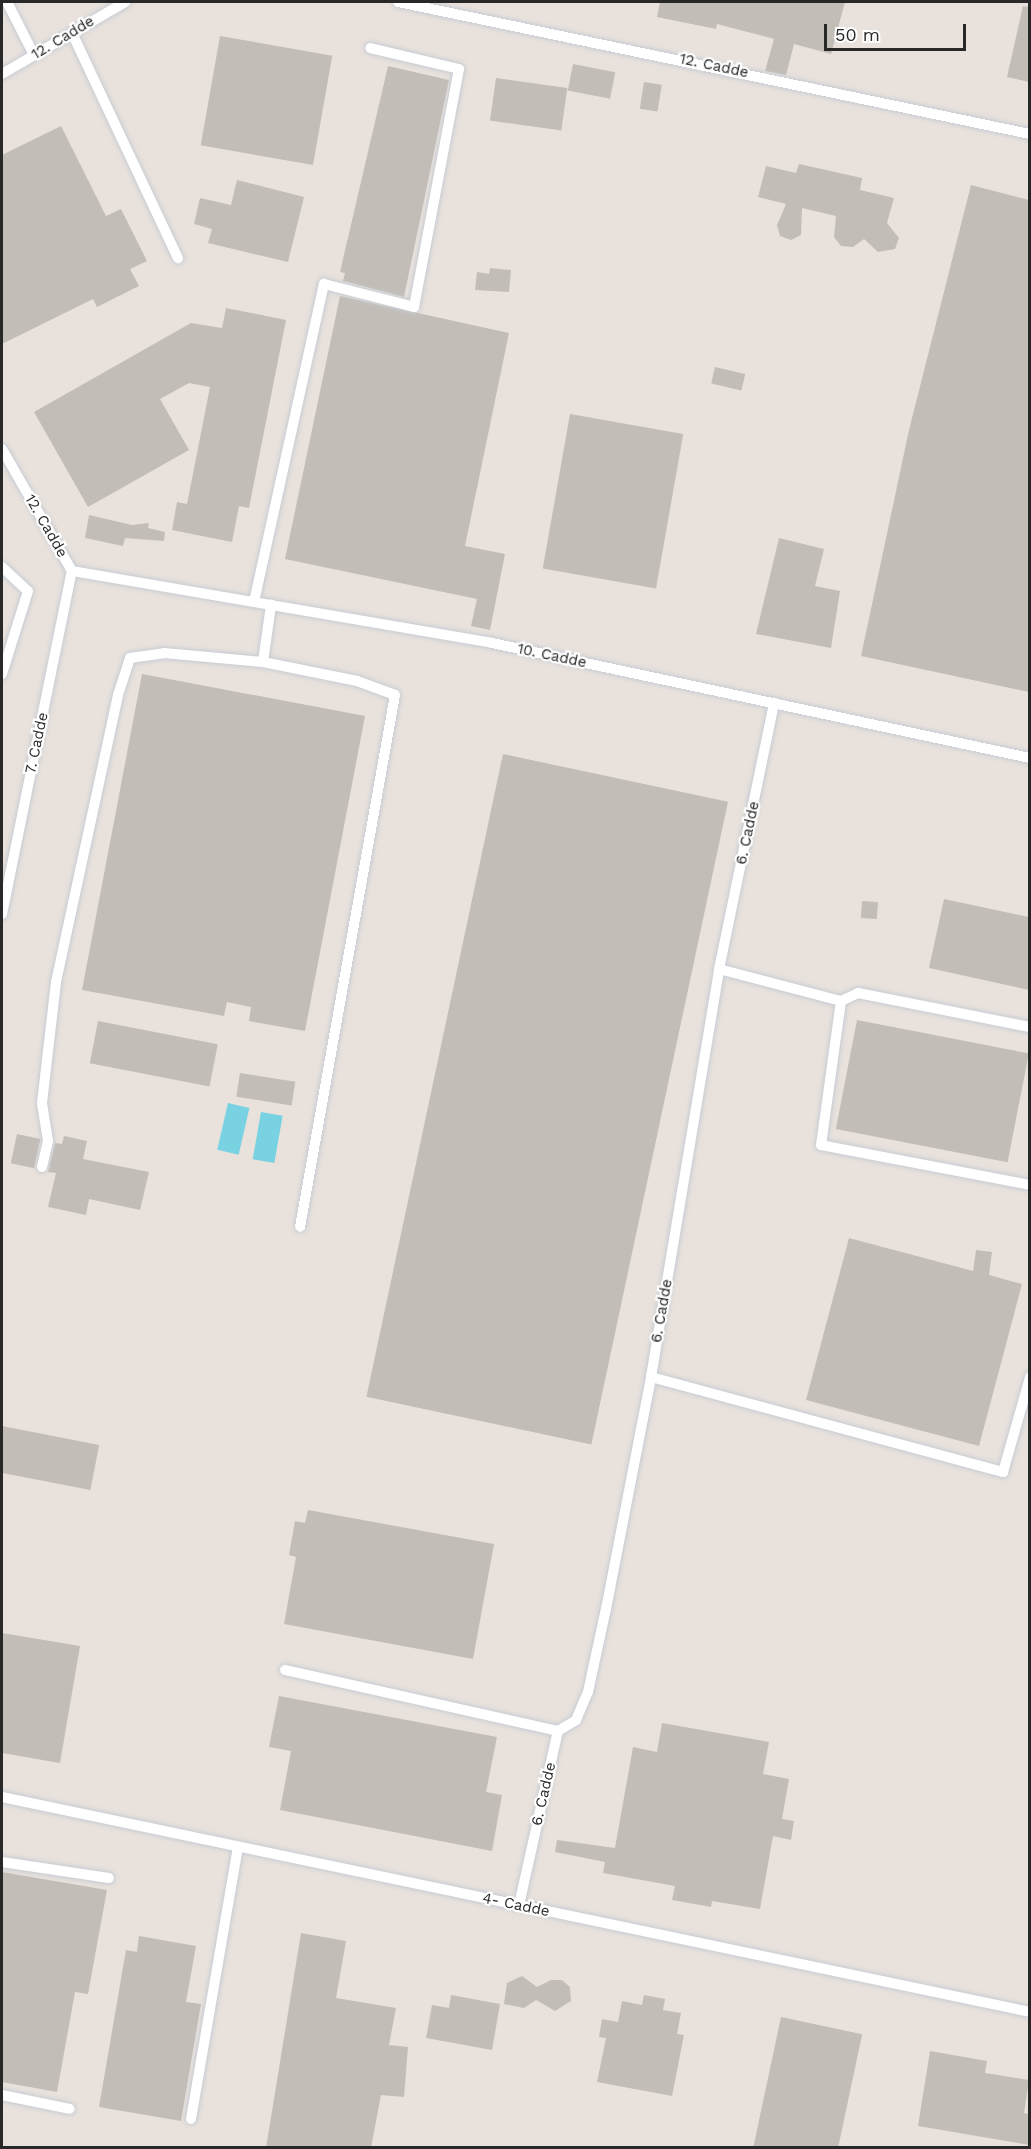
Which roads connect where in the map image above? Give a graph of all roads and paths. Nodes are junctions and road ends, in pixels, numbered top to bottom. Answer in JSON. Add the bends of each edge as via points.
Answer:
{"nodes":[{"id":1,"x":7,"y":2,"type":"edge"},
{"id":2,"x":125,"y":2,"type":"edge"},
{"id":3,"x":398,"y":2,"type":"edge"},
{"id":4,"x":72,"y":33,"type":"junction"},
{"id":5,"x":370,"y":48,"type":"dead end"},
{"id":6,"x":34,"y":55,"type":"junction"},
{"id":7,"x":2,"y":74,"type":"edge"},
{"id":8,"x":1029,"y":134,"type":"edge"},
{"id":9,"x":178,"y":258,"type":"dead end"},
{"id":10,"x":2,"y":449,"type":"edge"},
{"id":11,"x":2,"y":567,"type":"edge"},
{"id":12,"x":72,"y":571,"type":"junction"},
{"id":13,"x":254,"y":602,"type":"junction"},
{"id":14,"x":271,"y":605,"type":"junction"},
{"id":15,"x":262,"y":663,"type":"junction"},
{"id":16,"x":2,"y":674,"type":"edge"},
{"id":17,"x":774,"y":703,"type":"junction"},
{"id":18,"x":1029,"y":758,"type":"edge"},
{"id":19,"x":2,"y":914,"type":"edge"},
{"id":20,"x":719,"y":969,"type":"junction"},
{"id":21,"x":841,"y":1001,"type":"junction"},
{"id":22,"x":1029,"y":1027,"type":"edge"},
{"id":23,"x":42,"y":1167,"type":"dead end"},
{"id":24,"x":1029,"y":1185,"type":"edge"},
{"id":25,"x":300,"y":1227,"type":"dead end"},
{"id":26,"x":651,"y":1377,"type":"junction"},
{"id":27,"x":1029,"y":1377,"type":"edge"},
{"id":28,"x":285,"y":1670,"type":"dead end"},
{"id":29,"x":558,"y":1731,"type":"junction"},
{"id":30,"x":2,"y":1797,"type":"edge"},
{"id":31,"x":238,"y":1847,"type":"junction"},
{"id":32,"x":2,"y":1862,"type":"edge"},
{"id":33,"x":109,"y":1878,"type":"dead end"},
{"id":34,"x":519,"y":1905,"type":"junction"},
{"id":35,"x":1029,"y":2012,"type":"edge"},
{"id":36,"x":2,"y":2095,"type":"edge"},
{"id":37,"x":70,"y":2109,"type":"dead end"},
{"id":38,"x":191,"y":2119,"type":"dead end"}],
"edges":[{"from":1,"to":6,"type":"lane"},
{"from":2,"to":4,"type":"lane","name":"12. Cadde"},
{"from":3,"to":8,"type":"lane","name":"12. Cadde"},
{"from":4,"to":6,"type":"lane","name":"12. Cadde"},
{"from":4,"to":9,"type":"lane"},
{"from":5,"to":13,"type":"lane","via":[[459,69],[414,307],[324,284]]},
{"from":6,"to":7,"type":"lane","name":"12. Cadde"},
{"from":10,"to":12,"type":"lane","name":"12. Cadde"},
{"from":11,"to":16,"type":"lane","via":[[28,591]]},
{"from":12,"to":13,"type":"lane","name":"10. Cadde"},
{"from":12,"to":19,"type":"lane","name":"7. Cadde"},
{"from":13,"to":14,"type":"lane","name":"10. Cadde"},
{"from":14,"to":15,"type":"lane"},
{"from":14,"to":17,"type":"lane","name":"10. Cadde","via":[[492,643]]},
{"from":15,"to":23,"type":"lane","via":[[164,653],[130,657],[118,696],[56,982],[42,1103],[48,1141]]},
{"from":15,"to":25,"type":"lane","via":[[357,681],[394,695]]},
{"from":17,"to":18,"type":"lane","name":"10. Cadde"},
{"from":17,"to":20,"type":"lane","name":"6. Cadde"},
{"from":20,"to":21,"type":"lane"},
{"from":20,"to":26,"type":"lane","name":"6. Cadde"},
{"from":21,"to":22,"type":"lane","via":[[858,993]]},
{"from":21,"to":24,"type":"lane","via":[[821,1145]]},
{"from":26,"to":27,"type":"lane","via":[[1003,1472]]},
{"from":26,"to":29,"type":"lane","name":"6. Cadde","via":[[588,1692],[576,1720]]},
{"from":28,"to":29,"type":"lane"},
{"from":29,"to":34,"type":"lane","name":"6. Cadde"},
{"from":30,"to":31,"type":"lane","name":"4- Cadde"},
{"from":31,"to":34,"type":"lane","name":"4- Cadde"},
{"from":31,"to":38,"type":"lane"},
{"from":32,"to":33,"type":"lane"},
{"from":34,"to":35,"type":"lane","name":"4- Cadde"},
{"from":36,"to":37,"type":"lane"}]}
